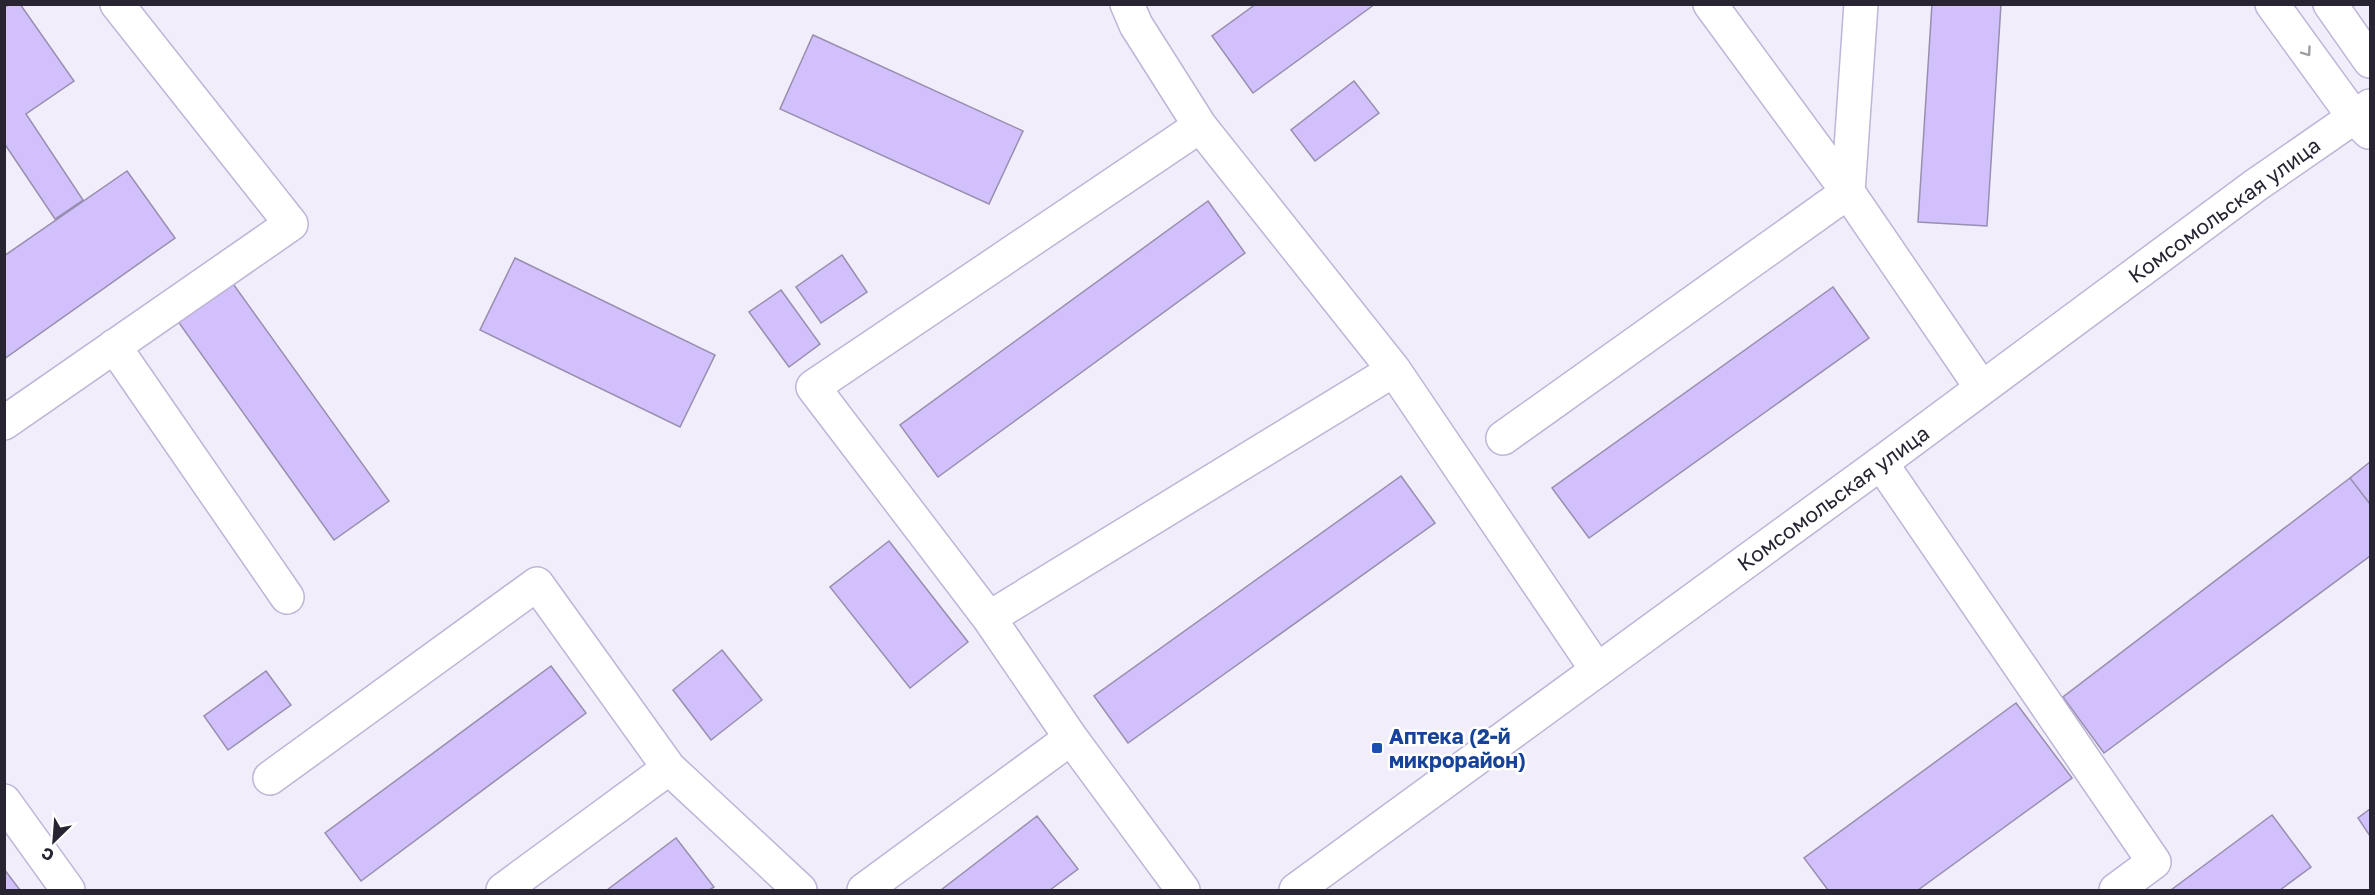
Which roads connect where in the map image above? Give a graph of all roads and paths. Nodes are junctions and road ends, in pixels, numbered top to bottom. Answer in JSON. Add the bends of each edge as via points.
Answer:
{"nodes":[{"id":1,"x":117,"y":4,"type":"edge"},
{"id":2,"x":1127,"y":4,"type":"edge"},
{"id":3,"x":1710,"y":4,"type":"edge"},
{"id":4,"x":1861,"y":4,"type":"edge"},
{"id":5,"x":2272,"y":4,"type":"edge"},
{"id":6,"x":2330,"y":4,"type":"edge"},
{"id":7,"x":2370,"y":61,"type":"edge"},
{"id":8,"x":2365,"y":118,"type":"edge"},
{"id":9,"x":1200,"y":126,"type":"junction"},
{"id":10,"x":1848,"y":192,"type":"junction"},
{"id":11,"x":114,"y":346,"type":"junction"},
{"id":12,"x":1394,"y":370,"type":"junction"},
{"id":13,"x":1981,"y":387,"type":"junction"},
{"id":14,"x":4,"y":423,"type":"edge"},
{"id":15,"x":1503,"y":438,"type":"dead end"},
{"id":16,"x":1881,"y":464,"type":"junction"},
{"id":17,"x":287,"y":597,"type":"dead end"},
{"id":18,"x":989,"y":618,"type":"junction"},
{"id":19,"x":1597,"y":670,"type":"junction"},
{"id":20,"x":1071,"y":738,"type":"junction"},
{"id":21,"x":669,"y":768,"type":"junction"},
{"id":22,"x":270,"y":778,"type":"dead end"},
{"id":23,"x":4,"y":801,"type":"edge"},
{"id":24,"x":68,"y":891,"type":"edge"},
{"id":25,"x":503,"y":891,"type":"edge"},
{"id":26,"x":800,"y":891,"type":"edge"},
{"id":27,"x":864,"y":891,"type":"edge"},
{"id":28,"x":1183,"y":891,"type":"edge"},
{"id":29,"x":1296,"y":891,"type":"edge"},
{"id":30,"x":2116,"y":891,"type":"edge"}],
"edges":[{"from":1,"to":11,"type":"main road","via":[[291,224]]},
{"from":2,"to":9,"type":"main road"},
{"from":3,"to":10,"type":"main road"},
{"from":4,"to":10,"type":"main road"},
{"from":5,"to":8,"type":"main road","one_way":true},
{"from":6,"to":7,"type":"main road"},
{"from":8,"to":13,"type":"main road","name":"Комсомольская улица","via":[[2256,185]]},
{"from":9,"to":12,"type":"main road"},
{"from":9,"to":18,"type":"main road","via":[[813,387]]},
{"from":10,"to":13,"type":"main road"},
{"from":10,"to":15,"type":"main road"},
{"from":11,"to":14,"type":"main road"},
{"from":11,"to":17,"type":"main road"},
{"from":12,"to":18,"type":"main road"},
{"from":12,"to":19,"type":"main road"},
{"from":13,"to":16,"type":"main road","name":"Комсомольская улица"},
{"from":16,"to":19,"type":"main road","name":"Комсомольская улица"},
{"from":16,"to":30,"type":"main road","via":[[2154,862]]},
{"from":18,"to":20,"type":"main road"},
{"from":19,"to":29,"type":"main road","name":"Комсомольская улица"},
{"from":20,"to":27,"type":"main road"},
{"from":20,"to":28,"type":"main road"},
{"from":21,"to":22,"type":"main road","via":[[537,584]]},
{"from":21,"to":25,"type":"main road"},
{"from":21,"to":26,"type":"main road"},
{"from":23,"to":24,"type":"main road"}]}
